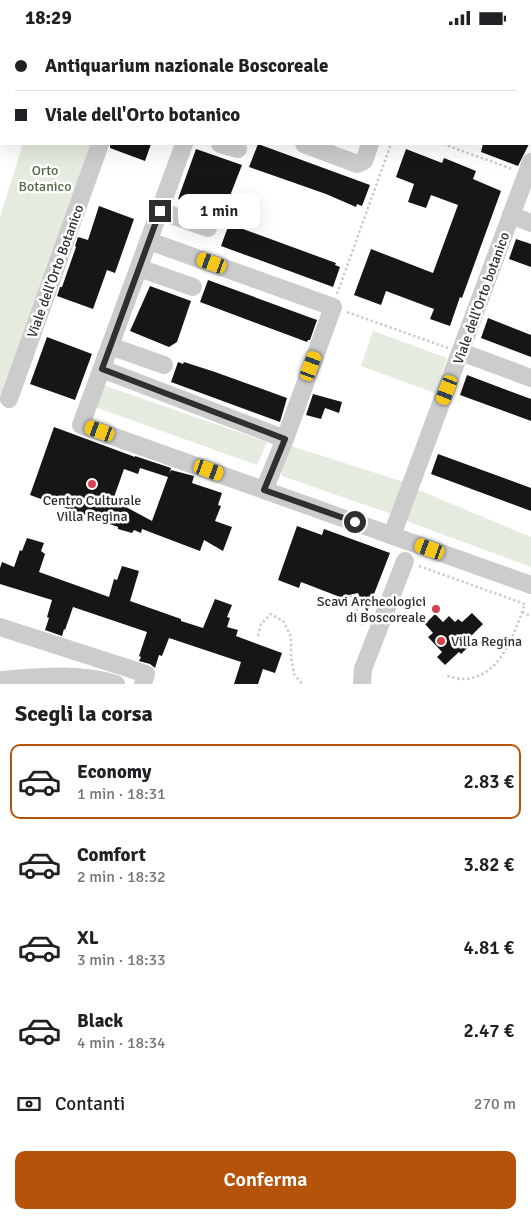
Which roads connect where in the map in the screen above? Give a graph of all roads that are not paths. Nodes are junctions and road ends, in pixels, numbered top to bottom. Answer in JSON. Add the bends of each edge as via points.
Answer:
{"nodes":[{"id":1,"x":100,"y":145,"type":"edge"},
{"id":2,"x":184,"y":145,"type":"edge"},
{"id":3,"x":224,"y":145,"type":"edge"},
{"id":4,"x":307,"y":145,"type":"edge"},
{"id":5,"x":370,"y":145,"type":"edge"},
{"id":6,"x":238,"y":149,"type":"dead end"},
{"id":7,"x":529,"y":168,"type":"edge"},
{"id":8,"x":160,"y":211,"type":"junction"},
{"id":9,"x":511,"y":215,"type":"junction"},
{"id":10,"x":531,"y":223,"type":"edge"},
{"id":11,"x":208,"y":228,"type":"dead end"},
{"id":12,"x":149,"y":241,"type":"junction"},
{"id":13,"x":139,"y":268,"type":"junction"},
{"id":14,"x":193,"y":287,"type":"dead end"},
{"id":15,"x":110,"y":346,"type":"junction"},
{"id":16,"x":461,"y":352,"type":"junction"},
{"id":17,"x":164,"y":365,"type":"dead end"},
{"id":18,"x":102,"y":369,"type":"junction"},
{"id":19,"x":531,"y":378,"type":"edge"},
{"id":20,"x":9,"y":399,"type":"dead end"},
{"id":21,"x":285,"y":439,"type":"junction"},
{"id":22,"x":264,"y":490,"type":"junction"},
{"id":23,"x":392,"y":535,"type":"junction"},
{"id":24,"x":405,"y":561,"type":"road end"},
{"id":25,"x":531,"y":585,"type":"edge"},
{"id":26,"x":0,"y":627,"type":"edge"},
{"id":27,"x":0,"y":680,"type":"edge"},
{"id":28,"x":116,"y":684,"type":"edge"},
{"id":29,"x":143,"y":684,"type":"edge"},
{"id":30,"x":362,"y":684,"type":"edge"}],
"edges":[{"from":1,"to":20,"type":"street","name":"Viale dell'Orto Botanico"},
{"from":2,"to":8,"type":"street"},
{"from":3,"to":6,"type":"street"},
{"from":4,"to":5,"type":"street","via":[[356,164],[364,161]]},
{"from":7,"to":9,"type":"street","name":"Viale dell'Orto botanico"},
{"from":8,"to":11,"type":"street"},
{"from":8,"to":12,"type":"street"},
{"from":9,"to":10,"type":"street"},
{"from":9,"to":16,"type":"street","name":"Viale dell'Orto botanico"},
{"from":12,"to":13,"type":"street"},
{"from":12,"to":21,"type":"street","via":[[333,307]]},
{"from":13,"to":14,"type":"street"},
{"from":13,"to":15,"type":"street"},
{"from":15,"to":17,"type":"street"},
{"from":15,"to":18,"type":"street"},
{"from":16,"to":19,"type":"street"},
{"from":16,"to":23,"type":"street","name":"Viale dell'Orto botanico"},
{"from":18,"to":21,"type":"street"},
{"from":18,"to":22,"type":"street","via":[[81,425]]},
{"from":21,"to":22,"type":"street"},
{"from":22,"to":23,"type":"street"},
{"from":23,"to":25,"type":"street"},
{"from":24,"to":30,"type":"street","via":[[363,669]]},
{"from":26,"to":29,"type":"street","via":[[146,674]]},
{"from":27,"to":28,"type":"street","via":[[48,676]]}]}
